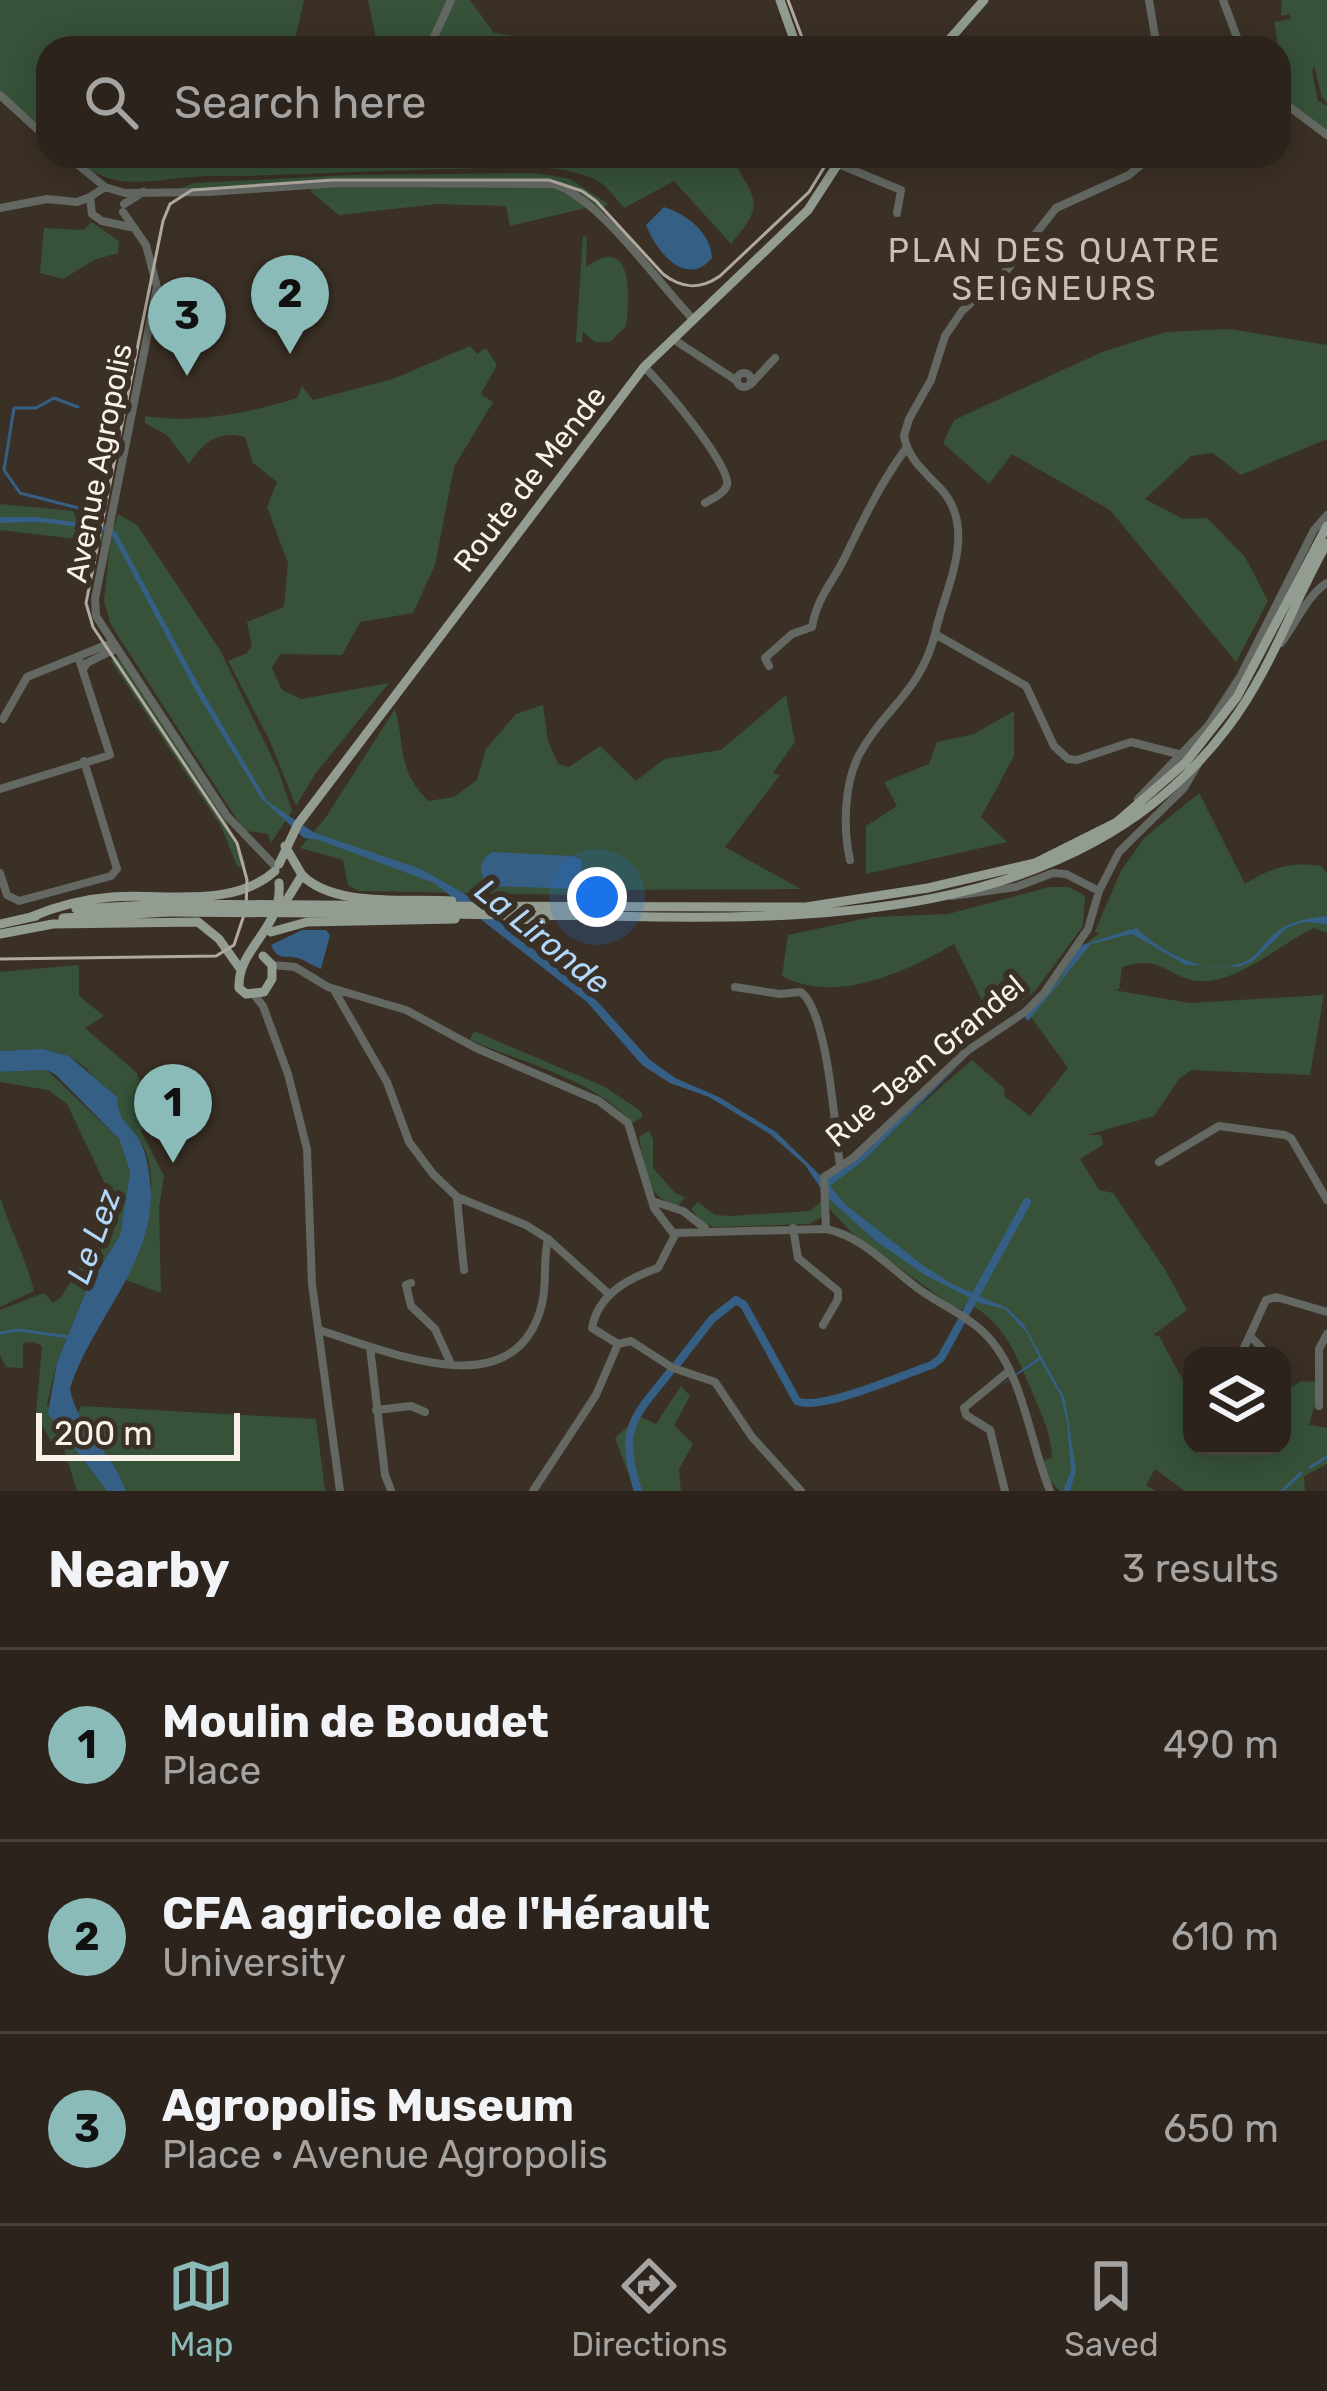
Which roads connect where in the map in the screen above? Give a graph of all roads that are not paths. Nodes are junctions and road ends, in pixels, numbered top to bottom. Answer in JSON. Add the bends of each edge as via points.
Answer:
{"nodes":[{"id":1,"x":451,"y":0,"type":"edge"},
{"id":2,"x":780,"y":0,"type":"edge"},
{"id":3,"x":985,"y":0,"type":"edge"},
{"id":4,"x":1149,"y":0,"type":"edge"},
{"id":5,"x":1223,"y":0,"type":"edge"},
{"id":6,"x":434,"y":36,"type":"edge"},
{"id":7,"x":793,"y":36,"type":"edge"},
{"id":8,"x":953,"y":36,"type":"edge"},
{"id":9,"x":1155,"y":36,"type":"edge"},
{"id":10,"x":1236,"y":36,"type":"edge"},
{"id":11,"x":0,"y":95,"type":"edge"},
{"id":12,"x":1291,"y":109,"type":"edge"},
{"id":13,"x":36,"y":128,"type":"edge"},
{"id":14,"x":1327,"y":135,"type":"edge"},
{"id":15,"x":80,"y":168,"type":"edge"},
{"id":16,"x":836,"y":168,"type":"edge"},
{"id":17,"x":857,"y":168,"type":"edge"},
{"id":18,"x":1138,"y":168,"type":"edge"},
{"id":19,"x":144,"y":191,"type":"junction"},
{"id":20,"x":97,"y":192,"type":"junction"},
{"id":21,"x":119,"y":192,"type":"junction"},
{"id":22,"x":77,"y":202,"type":"junction"},
{"id":23,"x":0,"y":208,"type":"edge"},
{"id":24,"x":123,"y":208,"type":"junction"},
{"id":25,"x":90,"y":211,"type":"junction"},
{"id":26,"x":896,"y":213,"type":"dead end"},
{"id":27,"x":110,"y":221,"type":"junction"},
{"id":28,"x":136,"y":231,"type":"junction"},
{"id":29,"x":692,"y":318,"type":"junction"},
{"id":30,"x":671,"y":338,"type":"junction"},
{"id":31,"x":775,"y":358,"type":"dead end"},
{"id":32,"x":644,"y":368,"type":"junction"},
{"id":33,"x":907,"y":447,"type":"junction"},
{"id":34,"x":705,"y":502,"type":"dead end"},
{"id":35,"x":1327,"y":514,"type":"edge"},
{"id":36,"x":1327,"y":526,"type":"edge"},
{"id":37,"x":1327,"y":543,"type":"edge"},
{"id":38,"x":1327,"y":583,"type":"edge"},
{"id":39,"x":935,"y":634,"type":"junction"},
{"id":40,"x":113,"y":646,"type":"junction"},
{"id":41,"x":1269,"y":659,"type":"junction"},
{"id":42,"x":81,"y":664,"type":"junction"},
{"id":43,"x":769,"y":666,"type":"dead end"},
{"id":44,"x":3,"y":719,"type":"dead end"},
{"id":45,"x":1182,"y":755,"type":"junction"},
{"id":46,"x":1201,"y":759,"type":"junction"},
{"id":47,"x":84,"y":761,"type":"junction"},
{"id":48,"x":0,"y":789,"type":"edge"},
{"id":49,"x":1094,"y":834,"type":"junction"},
{"id":50,"x":850,"y":860,"type":"dead end"},
{"id":51,"x":280,"y":865,"type":"junction"},
{"id":52,"x":0,"y":873,"type":"edge"},
{"id":53,"x":302,"y":875,"type":"junction"},
{"id":54,"x":278,"y":883,"type":"junction"},
{"id":55,"x":293,"y":886,"type":"junction"},
{"id":56,"x":1099,"y":891,"type":"junction"},
{"id":57,"x":909,"y":900,"type":"junction"},
{"id":58,"x":453,"y":907,"type":"junction"},
{"id":59,"x":168,"y":908,"type":"junction"},
{"id":60,"x":31,"y":916,"type":"junction"},
{"id":61,"x":475,"y":917,"type":"junction"},
{"id":62,"x":0,"y":924,"type":"edge"},
{"id":63,"x":271,"y":932,"type":"junction"},
{"id":64,"x":0,"y":934,"type":"edge"},
{"id":65,"x":262,"y":956,"type":"junction"},
{"id":66,"x":249,"y":958,"type":"junction"},
{"id":67,"x":272,"y":965,"type":"junction"},
{"id":68,"x":295,"y":967,"type":"junction"},
{"id":69,"x":241,"y":970,"type":"junction"},
{"id":70,"x":735,"y":987,"type":"dead end"},
{"id":71,"x":334,"y":988,"type":"junction"},
{"id":72,"x":263,"y":994,"type":"junction"},
{"id":73,"x":1160,"y":1162,"type":"dead end"},
{"id":74,"x":840,"y":1166,"type":"junction"},
{"id":75,"x":457,"y":1197,"type":"junction"},
{"id":76,"x":1327,"y":1200,"type":"edge"},
{"id":77,"x":652,"y":1201,"type":"junction"},
{"id":78,"x":675,"y":1210,"type":"junction"},
{"id":79,"x":690,"y":1219,"type":"junction"},
{"id":80,"x":666,"y":1224,"type":"junction"},
{"id":81,"x":793,"y":1228,"type":"junction"},
{"id":82,"x":826,"y":1229,"type":"junction"},
{"id":83,"x":712,"y":1231,"type":"junction"},
{"id":84,"x":681,"y":1232,"type":"junction"},
{"id":85,"x":548,"y":1239,"type":"junction"},
{"id":86,"x":562,"y":1251,"type":"junction"},
{"id":87,"x":546,"y":1262,"type":"junction"},
{"id":88,"x":464,"y":1270,"type":"dead end"},
{"id":89,"x":411,"y":1283,"type":"dead end"},
{"id":90,"x":610,"y":1295,"type":"junction"},
{"id":91,"x":1327,"y":1312,"type":"edge"},
{"id":92,"x":823,"y":1325,"type":"dead end"},
{"id":93,"x":319,"y":1330,"type":"junction"},
{"id":94,"x":1327,"y":1334,"type":"edge"},
{"id":95,"x":618,"y":1344,"type":"junction"},
{"id":96,"x":370,"y":1346,"type":"junction"},
{"id":97,"x":1245,"y":1347,"type":"edge"},
{"id":98,"x":451,"y":1364,"type":"junction"},
{"id":99,"x":1009,"y":1371,"type":"junction"},
{"id":100,"x":1319,"y":1406,"type":"dead end"},
{"id":101,"x":376,"y":1410,"type":"junction"},
{"id":102,"x":425,"y":1412,"type":"dead end"},
{"id":103,"x":391,"y":1490,"type":"edge"},
{"id":104,"x":340,"y":1491,"type":"edge"},
{"id":105,"x":532,"y":1491,"type":"edge"},
{"id":106,"x":801,"y":1491,"type":"edge"},
{"id":107,"x":1005,"y":1491,"type":"edge"},
{"id":108,"x":1050,"y":1491,"type":"edge"}],
"edges":[{"from":1,"to":6,"type":"street"},
{"from":2,"to":7,"type":"main road"},
{"from":3,"to":8,"type":"main road"},
{"from":4,"to":9,"type":"street"},
{"from":5,"to":10,"type":"street"},
{"from":11,"to":13,"type":"street"},
{"from":12,"to":14,"type":"street"},
{"from":15,"to":20,"type":"street"},
{"from":16,"to":29,"type":"main road","name":"Route de Mende","via":[[808,210]]},
{"from":17,"to":26,"type":"street","name":"Route de Mende","via":[[901,190]]},
{"from":18,"to":33,"type":"street","via":[[1056,208],[962,311],[907,424]]},
{"from":19,"to":21,"type":"street"},
{"from":19,"to":24,"type":"street"},
{"from":19,"to":29,"type":"street","via":[[553,184],[588,202]]},
{"from":20,"to":21,"type":"street"},
{"from":20,"to":22,"type":"street"},
{"from":20,"to":25,"type":"street"},
{"from":21,"to":24,"type":"street"},
{"from":22,"to":23,"type":"street"},
{"from":22,"to":25,"type":"street"},
{"from":24,"to":27,"type":"street"},
{"from":24,"to":28,"type":"street","name":"Avenue Agropolis"},
{"from":25,"to":27,"type":"street"},
{"from":27,"to":28,"type":"street"},
{"from":28,"to":40,"type":"street","name":"Avenue Agropolis","via":[[157,287],[95,607]]},
{"from":29,"to":30,"type":"main road","name":"Route de Mende"},
{"from":30,"to":31,"type":"street","via":[[741,387]]},
{"from":30,"to":32,"type":"main road","name":"Route de Mende"},
{"from":32,"to":34,"type":"street","via":[[723,462],[724,491]]},
{"from":32,"to":51,"type":"main road","name":"Route de Mende","via":[[292,832]]},
{"from":33,"to":39,"type":"street","via":[[946,496],[956,526],[953,580]]},
{"from":33,"to":43,"type":"street","via":[[817,601],[812,627],[765,658]]},
{"from":35,"to":45,"type":"street","via":[[1240,676]]},
{"from":36,"to":49,"type":"main road","via":[[1218,724],[1154,793]]},
{"from":37,"to":41,"type":"main road"},
{"from":38,"to":41,"type":"street"},
{"from":39,"to":45,"type":"street","via":[[1026,686],[1068,759],[1131,742]]},
{"from":39,"to":50,"type":"street","via":[[923,672],[855,765]]},
{"from":40,"to":42,"type":"street"},
{"from":40,"to":51,"type":"street","name":"Avenue Agropolis","via":[[227,816]]},
{"from":41,"to":46,"type":"main road"},
{"from":42,"to":44,"type":"street","via":[[27,677]]},
{"from":42,"to":47,"type":"street","via":[[110,755]]},
{"from":45,"to":49,"type":"street"},
{"from":46,"to":56,"type":"street","name":"Rue Jean Grandel","via":[[1184,788],[1119,852]]},
{"from":46,"to":57,"type":"main road","via":[[1142,813],[1085,850],[1011,881]]},
{"from":47,"to":48,"type":"street"},
{"from":47,"to":52,"type":"street","via":[[117,869],[20,901],[7,896]]},
{"from":49,"to":58,"type":"main road","via":[[1035,863],[861,900],[772,909]]},
{"from":51,"to":53,"type":"main road","via":[[300,867]]},
{"from":51,"to":54,"type":"main road"},
{"from":51,"to":60,"type":"main road","via":[[226,894],[98,898]]},
{"from":53,"to":55,"type":"main road"},
{"from":53,"to":58,"type":"main road","via":[[343,897]]},
{"from":54,"to":55,"type":"main road"},
{"from":54,"to":66,"type":"main road","via":[[277,912]]},
{"from":55,"to":63,"type":"main road"},
{"from":56,"to":57,"type":"street","via":[[1053,873],[1016,887]]},
{"from":56,"to":74,"type":"street","name":"Rue Jean Grandel","via":[[1088,928],[1044,994],[967,1051]]},
{"from":57,"to":61,"type":"main road","via":[[808,914]]},
{"from":58,"to":59,"type":"main road","bridge":true},
{"from":58,"to":61,"type":"main road"},
{"from":59,"to":60,"type":"main road"},
{"from":59,"to":64,"type":"main road"},
{"from":60,"to":62,"type":"main road"},
{"from":61,"to":63,"type":"main road","via":[[307,922]]},
{"from":63,"to":65,"type":"main road"},
{"from":64,"to":69,"type":"main road","via":[[53,924],[198,922]]},
{"from":65,"to":66,"type":"main road"},
{"from":65,"to":67,"type":"main road"},
{"from":66,"to":69,"type":"main road"},
{"from":67,"to":68,"type":"street"},
{"from":67,"to":72,"type":"main road"},
{"from":68,"to":71,"type":"street"},
{"from":68,"to":72,"type":"street"},
{"from":69,"to":72,"type":"main road","via":[[239,988]]},
{"from":70,"to":74,"type":"street","via":[[801,992],[811,1000]]},
{"from":71,"to":75,"type":"street","via":[[387,1082],[416,1156]]},
{"from":71,"to":77,"type":"street","via":[[406,1010],[599,1101],[628,1123]]},
{"from":72,"to":93,"type":"street","via":[[307,1149]]},
{"from":73,"to":76,"type":"street","via":[[1220,1126],[1288,1136]]},
{"from":74,"to":82,"type":"street","name":"Rue Jean Grandel","via":[[824,1177]]},
{"from":75,"to":85,"type":"street"},
{"from":75,"to":88,"type":"street"},
{"from":77,"to":78,"type":"street"},
{"from":77,"to":80,"type":"street"},
{"from":78,"to":79,"type":"street"},
{"from":78,"to":80,"type":"street"},
{"from":79,"to":83,"type":"street"},
{"from":79,"to":84,"type":"street"},
{"from":80,"to":84,"type":"street"},
{"from":81,"to":82,"type":"street"},
{"from":81,"to":83,"type":"street"},
{"from":81,"to":92,"type":"street","via":[[798,1258],[838,1291]]},
{"from":82,"to":99,"type":"street","via":[[856,1239],[979,1328]]},
{"from":83,"to":84,"type":"street"},
{"from":84,"to":90,"type":"street","via":[[658,1268]]},
{"from":85,"to":86,"type":"street"},
{"from":85,"to":87,"type":"street"},
{"from":86,"to":87,"type":"street"},
{"from":86,"to":90,"type":"street"},
{"from":87,"to":98,"type":"street","via":[[542,1304],[515,1352],[491,1364]]},
{"from":89,"to":98,"type":"street","via":[[411,1306],[435,1329]]},
{"from":90,"to":95,"type":"street","via":[[592,1328]]},
{"from":91,"to":97,"type":"street","via":[[1269,1298]]},
{"from":93,"to":96,"type":"street"},
{"from":93,"to":104,"type":"street"},
{"from":94,"to":100,"type":"street","via":[[1319,1349]]},
{"from":95,"to":105,"type":"street","via":[[596,1395]]},
{"from":95,"to":106,"type":"street","via":[[632,1341],[673,1368],[710,1378]]},
{"from":96,"to":98,"type":"street"},
{"from":96,"to":101,"type":"street"},
{"from":99,"to":107,"type":"street","via":[[964,1408],[990,1430]]},
{"from":99,"to":108,"type":"street"},
{"from":101,"to":102,"type":"street"},
{"from":101,"to":103,"type":"street"}]}
